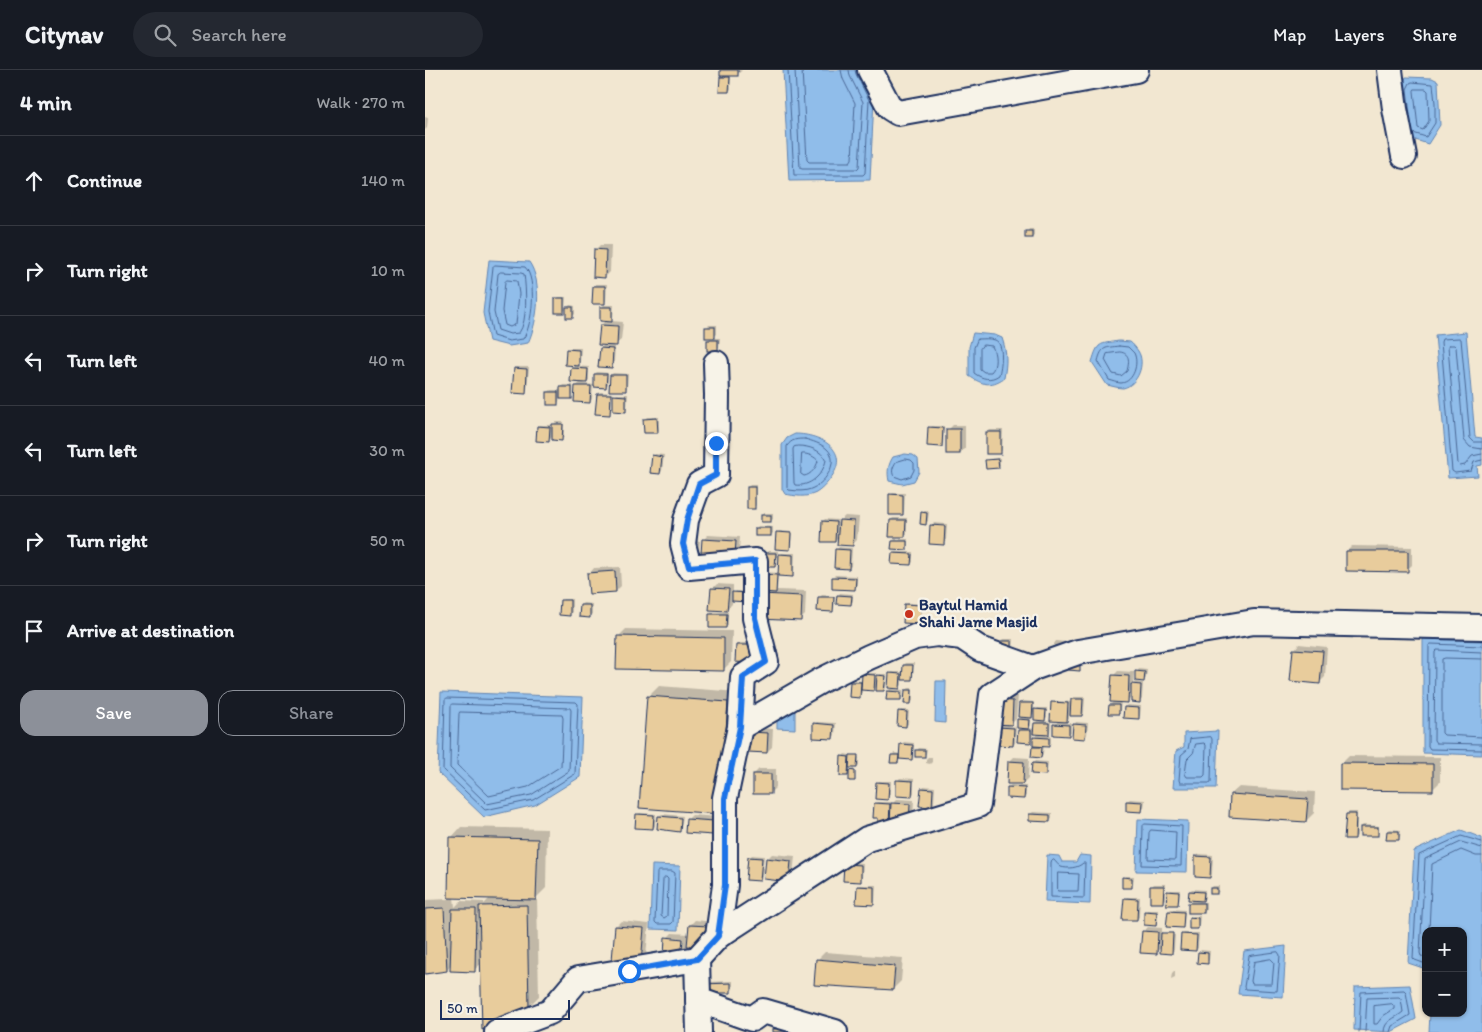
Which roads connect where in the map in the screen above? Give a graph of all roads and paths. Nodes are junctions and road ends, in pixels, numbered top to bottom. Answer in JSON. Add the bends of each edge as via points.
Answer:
{"nodes":[{"id":1,"x":870,"y":70,"type":"edge"},
{"id":2,"x":1136,"y":70,"type":"edge"},
{"id":3,"x":1390,"y":70,"type":"edge"},
{"id":4,"x":1405,"y":156,"type":"dead end"},
{"id":5,"x":716,"y":363,"type":"dead end"},
{"id":6,"x":1482,"y":627,"type":"edge"},
{"id":7,"x":1033,"y":668,"type":"junction"},
{"id":8,"x":740,"y":727,"type":"junction"},
{"id":9,"x":718,"y":936,"type":"junction"},
{"id":10,"x":697,"y":959,"type":"junction"},
{"id":11,"x":698,"y":1000,"type":"junction"},
{"id":12,"x":497,"y":1032,"type":"edge"},
{"id":13,"x":699,"y":1032,"type":"edge"},
{"id":14,"x":835,"y":1032,"type":"edge"}],
"edges":[{"from":1,"to":2,"type":"street","via":[[890,108],[898,113]]},
{"from":3,"to":4,"type":"street"},
{"from":5,"to":8,"type":"street","via":[[716,475],[699,484],[683,544],[689,567],[755,561],[755,618],[766,662],[743,677]]},
{"from":6,"to":7,"type":"street","via":[[1254,622],[1078,652]]},
{"from":7,"to":8,"type":"street","via":[[980,649],[963,637],[937,634],[915,637],[822,680]]},
{"from":7,"to":9,"type":"street","via":[[992,695],[978,805],[867,839]]},
{"from":8,"to":9,"type":"street","via":[[725,798],[725,885]]},
{"from":9,"to":10,"type":"street"},
{"from":10,"to":11,"type":"street"},
{"from":10,"to":12,"type":"street","via":[[578,979],[550,1012]]},
{"from":11,"to":13,"type":"street"},
{"from":11,"to":14,"type":"street","via":[[752,1019],[763,1011]]}]}
